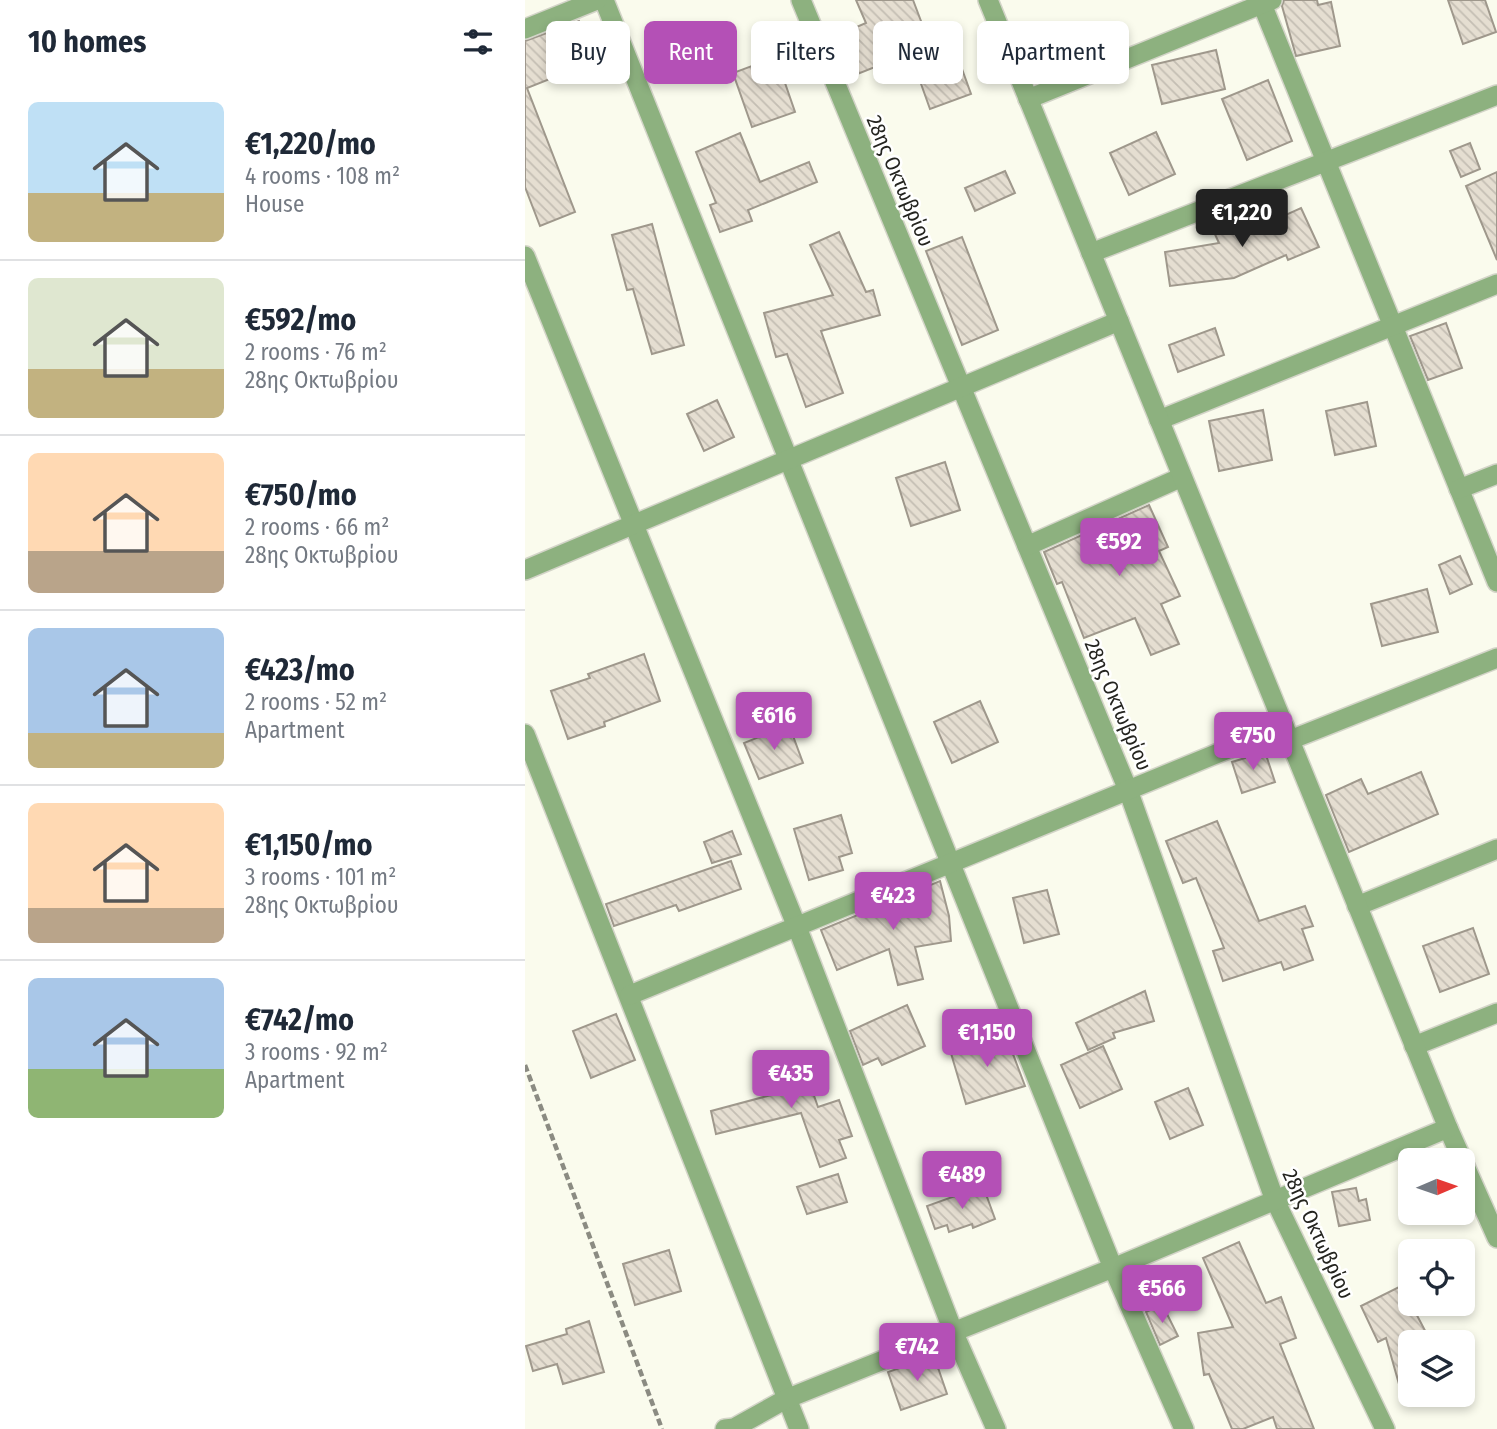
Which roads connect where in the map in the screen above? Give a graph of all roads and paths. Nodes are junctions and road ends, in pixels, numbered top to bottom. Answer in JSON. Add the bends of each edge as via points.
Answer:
{"nodes":[{"id":1,"x":597,"y":0,"type":"edge"},
{"id":2,"x":604,"y":0,"type":"edge"},
{"id":3,"x":801,"y":0,"type":"edge"},
{"id":4,"x":988,"y":0,"type":"edge"},
{"id":5,"x":1267,"y":2,"type":"edge"},
{"id":6,"x":525,"y":29,"type":"edge"},
{"id":7,"x":1497,"y":95,"type":"edge"},
{"id":8,"x":1028,"y":99,"type":"junction"},
{"id":9,"x":1327,"y":163,"type":"junction"},
{"id":10,"x":1091,"y":253,"type":"junction"},
{"id":11,"x":525,"y":256,"type":"edge"},
{"id":12,"x":1497,"y":285,"type":"edge"},
{"id":13,"x":1119,"y":321,"type":"junction"},
{"id":14,"x":1393,"y":326,"type":"junction"},
{"id":15,"x":961,"y":387,"type":"junction"},
{"id":16,"x":1159,"y":420,"type":"junction"},
{"id":17,"x":789,"y":459,"type":"junction"},
{"id":18,"x":1497,"y":474,"type":"edge"},
{"id":19,"x":1182,"y":477,"type":"junction"},
{"id":20,"x":1459,"y":489,"type":"junction"},
{"id":21,"x":634,"y":524,"type":"junction"},
{"id":22,"x":1027,"y":546,"type":"junction"},
{"id":23,"x":525,"y":570,"type":"edge"},
{"id":24,"x":1497,"y":582,"type":"edge"},
{"id":25,"x":1497,"y":658,"type":"edge"},
{"id":26,"x":1287,"y":733,"type":"junction"},
{"id":27,"x":525,"y":734,"type":"edge"},
{"id":28,"x":1128,"y":790,"type":"junction"},
{"id":29,"x":1497,"y":849,"type":"edge"},
{"id":30,"x":951,"y":863,"type":"junction"},
{"id":31,"x":1357,"y":905,"type":"junction"},
{"id":32,"x":797,"y":926,"type":"junction"},
{"id":33,"x":630,"y":995,"type":"junction"},
{"id":34,"x":1497,"y":1013,"type":"edge"},
{"id":35,"x":1415,"y":1046,"type":"junction"},
{"id":36,"x":525,"y":1065,"type":"edge"},
{"id":37,"x":1448,"y":1128,"type":"junction"},
{"id":38,"x":1274,"y":1198,"type":"junction"},
{"id":39,"x":1491,"y":1205,"type":"edge"},
{"id":40,"x":1497,"y":1238,"type":"edge"},
{"id":41,"x":1113,"y":1268,"type":"junction"},
{"id":42,"x":953,"y":1331,"type":"junction"},
{"id":43,"x":786,"y":1399,"type":"junction"},
{"id":44,"x":663,"y":1429,"type":"edge"},
{"id":45,"x":725,"y":1429,"type":"edge"},
{"id":46,"x":799,"y":1429,"type":"edge"},
{"id":47,"x":996,"y":1429,"type":"edge"},
{"id":48,"x":1184,"y":1429,"type":"edge"},
{"id":49,"x":1385,"y":1429,"type":"edge"}],
"edges":[{"from":1,"to":6,"type":"street"},
{"from":2,"to":17,"type":"street"},
{"from":3,"to":15,"type":"street","name":"28ης Οκτωβρίου"},
{"from":4,"to":8,"type":"street"},
{"from":5,"to":8,"type":"street"},
{"from":5,"to":9,"type":"street"},
{"from":7,"to":9,"type":"street"},
{"from":8,"to":10,"type":"street"},
{"from":9,"to":10,"type":"street"},
{"from":9,"to":14,"type":"street"},
{"from":10,"to":13,"type":"street"},
{"from":11,"to":21,"type":"street"},
{"from":12,"to":14,"type":"street"},
{"from":13,"to":15,"type":"street"},
{"from":13,"to":16,"type":"street"},
{"from":14,"to":16,"type":"street"},
{"from":14,"to":20,"type":"street"},
{"from":15,"to":17,"type":"street"},
{"from":15,"to":22,"type":"street","name":"28ης Οκτωβρίου"},
{"from":16,"to":19,"type":"street"},
{"from":17,"to":21,"type":"street"},
{"from":17,"to":30,"type":"street"},
{"from":18,"to":20,"type":"street"},
{"from":19,"to":22,"type":"street"},
{"from":19,"to":26,"type":"street"},
{"from":20,"to":24,"type":"street"},
{"from":21,"to":23,"type":"street"},
{"from":21,"to":32,"type":"street"},
{"from":22,"to":28,"type":"street","name":"28ης Οκτωβρίου"},
{"from":25,"to":26,"type":"street"},
{"from":26,"to":28,"type":"street"},
{"from":26,"to":31,"type":"street"},
{"from":27,"to":33,"type":"street"},
{"from":28,"to":30,"type":"street"},
{"from":28,"to":38,"type":"street","name":"28ης Οκτωβρίου"},
{"from":29,"to":31,"type":"street"},
{"from":30,"to":32,"type":"street"},
{"from":30,"to":41,"type":"street"},
{"from":31,"to":35,"type":"street"},
{"from":32,"to":33,"type":"street"},
{"from":32,"to":42,"type":"street"},
{"from":33,"to":43,"type":"street"},
{"from":34,"to":35,"type":"street"},
{"from":35,"to":37,"type":"street"},
{"from":36,"to":44,"type":"path"},
{"from":37,"to":38,"type":"street"},
{"from":37,"to":39,"type":"street"},
{"from":38,"to":41,"type":"street"},
{"from":38,"to":49,"type":"street","name":"28ης Οκτωβρίου"},
{"from":39,"to":40,"type":"street"},
{"from":41,"to":42,"type":"street"},
{"from":41,"to":48,"type":"street"},
{"from":42,"to":43,"type":"street"},
{"from":42,"to":47,"type":"street"},
{"from":43,"to":45,"type":"street"},
{"from":43,"to":46,"type":"street"}]}
